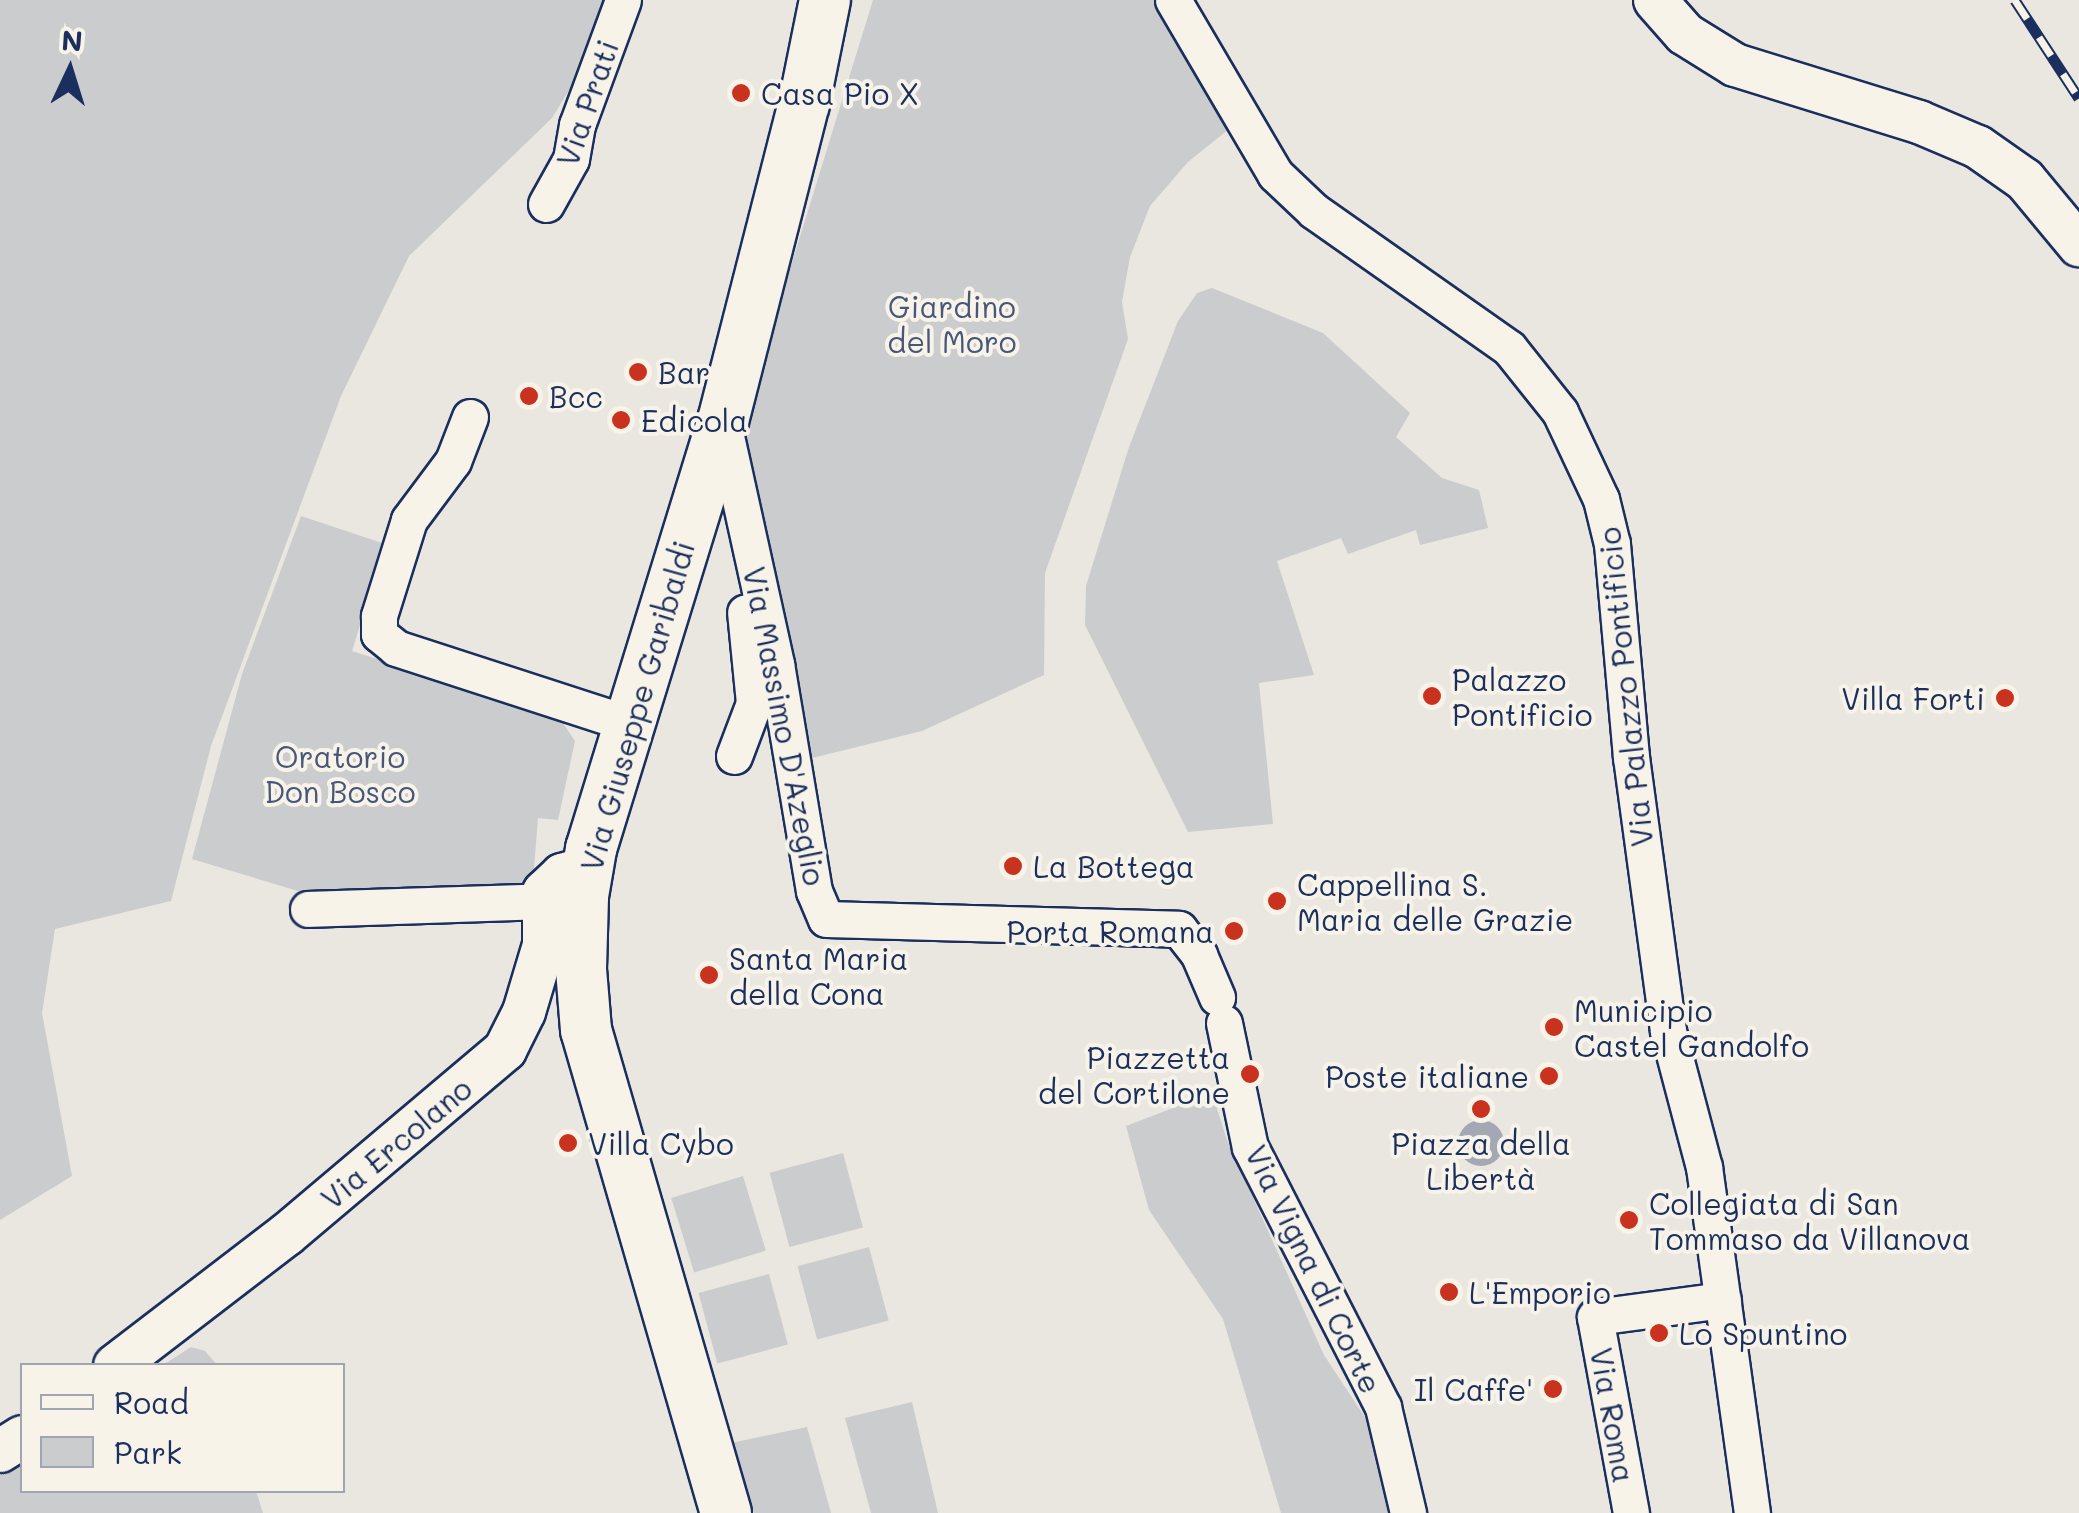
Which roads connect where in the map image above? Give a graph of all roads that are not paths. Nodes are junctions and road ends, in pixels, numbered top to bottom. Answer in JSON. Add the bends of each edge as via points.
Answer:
{"nodes":[{"id":1,"x":623,"y":0,"type":"edge"},
{"id":2,"x":825,"y":0,"type":"edge"},
{"id":3,"x":1173,"y":0,"type":"edge"},
{"id":4,"x":1656,"y":0,"type":"edge"},
{"id":5,"x":546,"y":204,"type":"dead end"},
{"id":6,"x":2079,"y":246,"type":"edge"},
{"id":7,"x":470,"y":416,"type":"dead end"},
{"id":8,"x":723,"y":422,"type":"junction"},
{"id":9,"x":760,"y":586,"type":"junction"},
{"id":10,"x":630,"y":724,"type":"junction"},
{"id":11,"x":734,"y":756,"type":"dead end"},
{"id":12,"x":587,"y":868,"type":"junction"},
{"id":13,"x":543,"y":901,"type":"junction"},
{"id":14,"x":308,"y":909,"type":"dead end"},
{"id":15,"x":1178,"y":929,"type":"joint"},
{"id":16,"x":1723,"y":1300,"type":"junction"},
{"id":17,"x":119,"y":1363,"type":"edge"},
{"id":18,"x":726,"y":1513,"type":"edge"},
{"id":19,"x":1408,"y":1513,"type":"edge"},
{"id":20,"x":1631,"y":1513,"type":"edge"},
{"id":21,"x":1752,"y":1513,"type":"edge"}],
"edges":[{"from":1,"to":5,"type":"street","name":"Via Prati","via":[[571,160]]},
{"from":2,"to":8,"type":"main road","name":"Via Giuseppe Garibaldi"},
{"from":3,"to":16,"type":"street","name":"Via Palazzo Pontificio","via":[[1275,174],[1314,211],[1509,348],[1552,401],[1593,478],[1612,544],[1631,757],[1668,1031],[1704,1167]]},
{"from":4,"to":6,"type":"street","via":[[1685,34],[1735,65],[1978,146],[2025,180]]},
{"from":7,"to":10,"type":"street","via":[[453,461],[409,520],[378,616],[380,634],[396,648]]},
{"from":8,"to":9,"type":"street","name":"Via Massimo D'Azeglio"},
{"from":8,"to":10,"type":"main road","name":"Via Giuseppe Garibaldi"},
{"from":9,"to":11,"type":"street","via":[[745,608],[754,704]]},
{"from":9,"to":15,"type":"street","name":"Via Massimo D'Azeglio","via":[[814,891],[826,918]]},
{"from":10,"to":12,"type":"main road","name":"Via Giuseppe Garibaldi"},
{"from":12,"to":13,"type":"street","via":[[562,875]]},
{"from":12,"to":18,"type":"main road","name":"Via Giuseppe Garibaldi","via":[[581,969],[586,1030]]},
{"from":13,"to":14,"type":"street"},
{"from":13,"to":17,"type":"street","name":"Via Ercolano","via":[[544,946],[520,1024],[504,1050],[286,1235]]},
{"from":15,"to":19,"type":"street","name":"Via Vigna di Corte","via":[[1198,954],[1220,1010],[1250,1147],[1383,1407]]},
{"from":16,"to":20,"type":"street","name":"Via Roma","via":[[1596,1317]]},
{"from":16,"to":21,"type":"street","name":"Via Palazzo Pontificio"}]}
